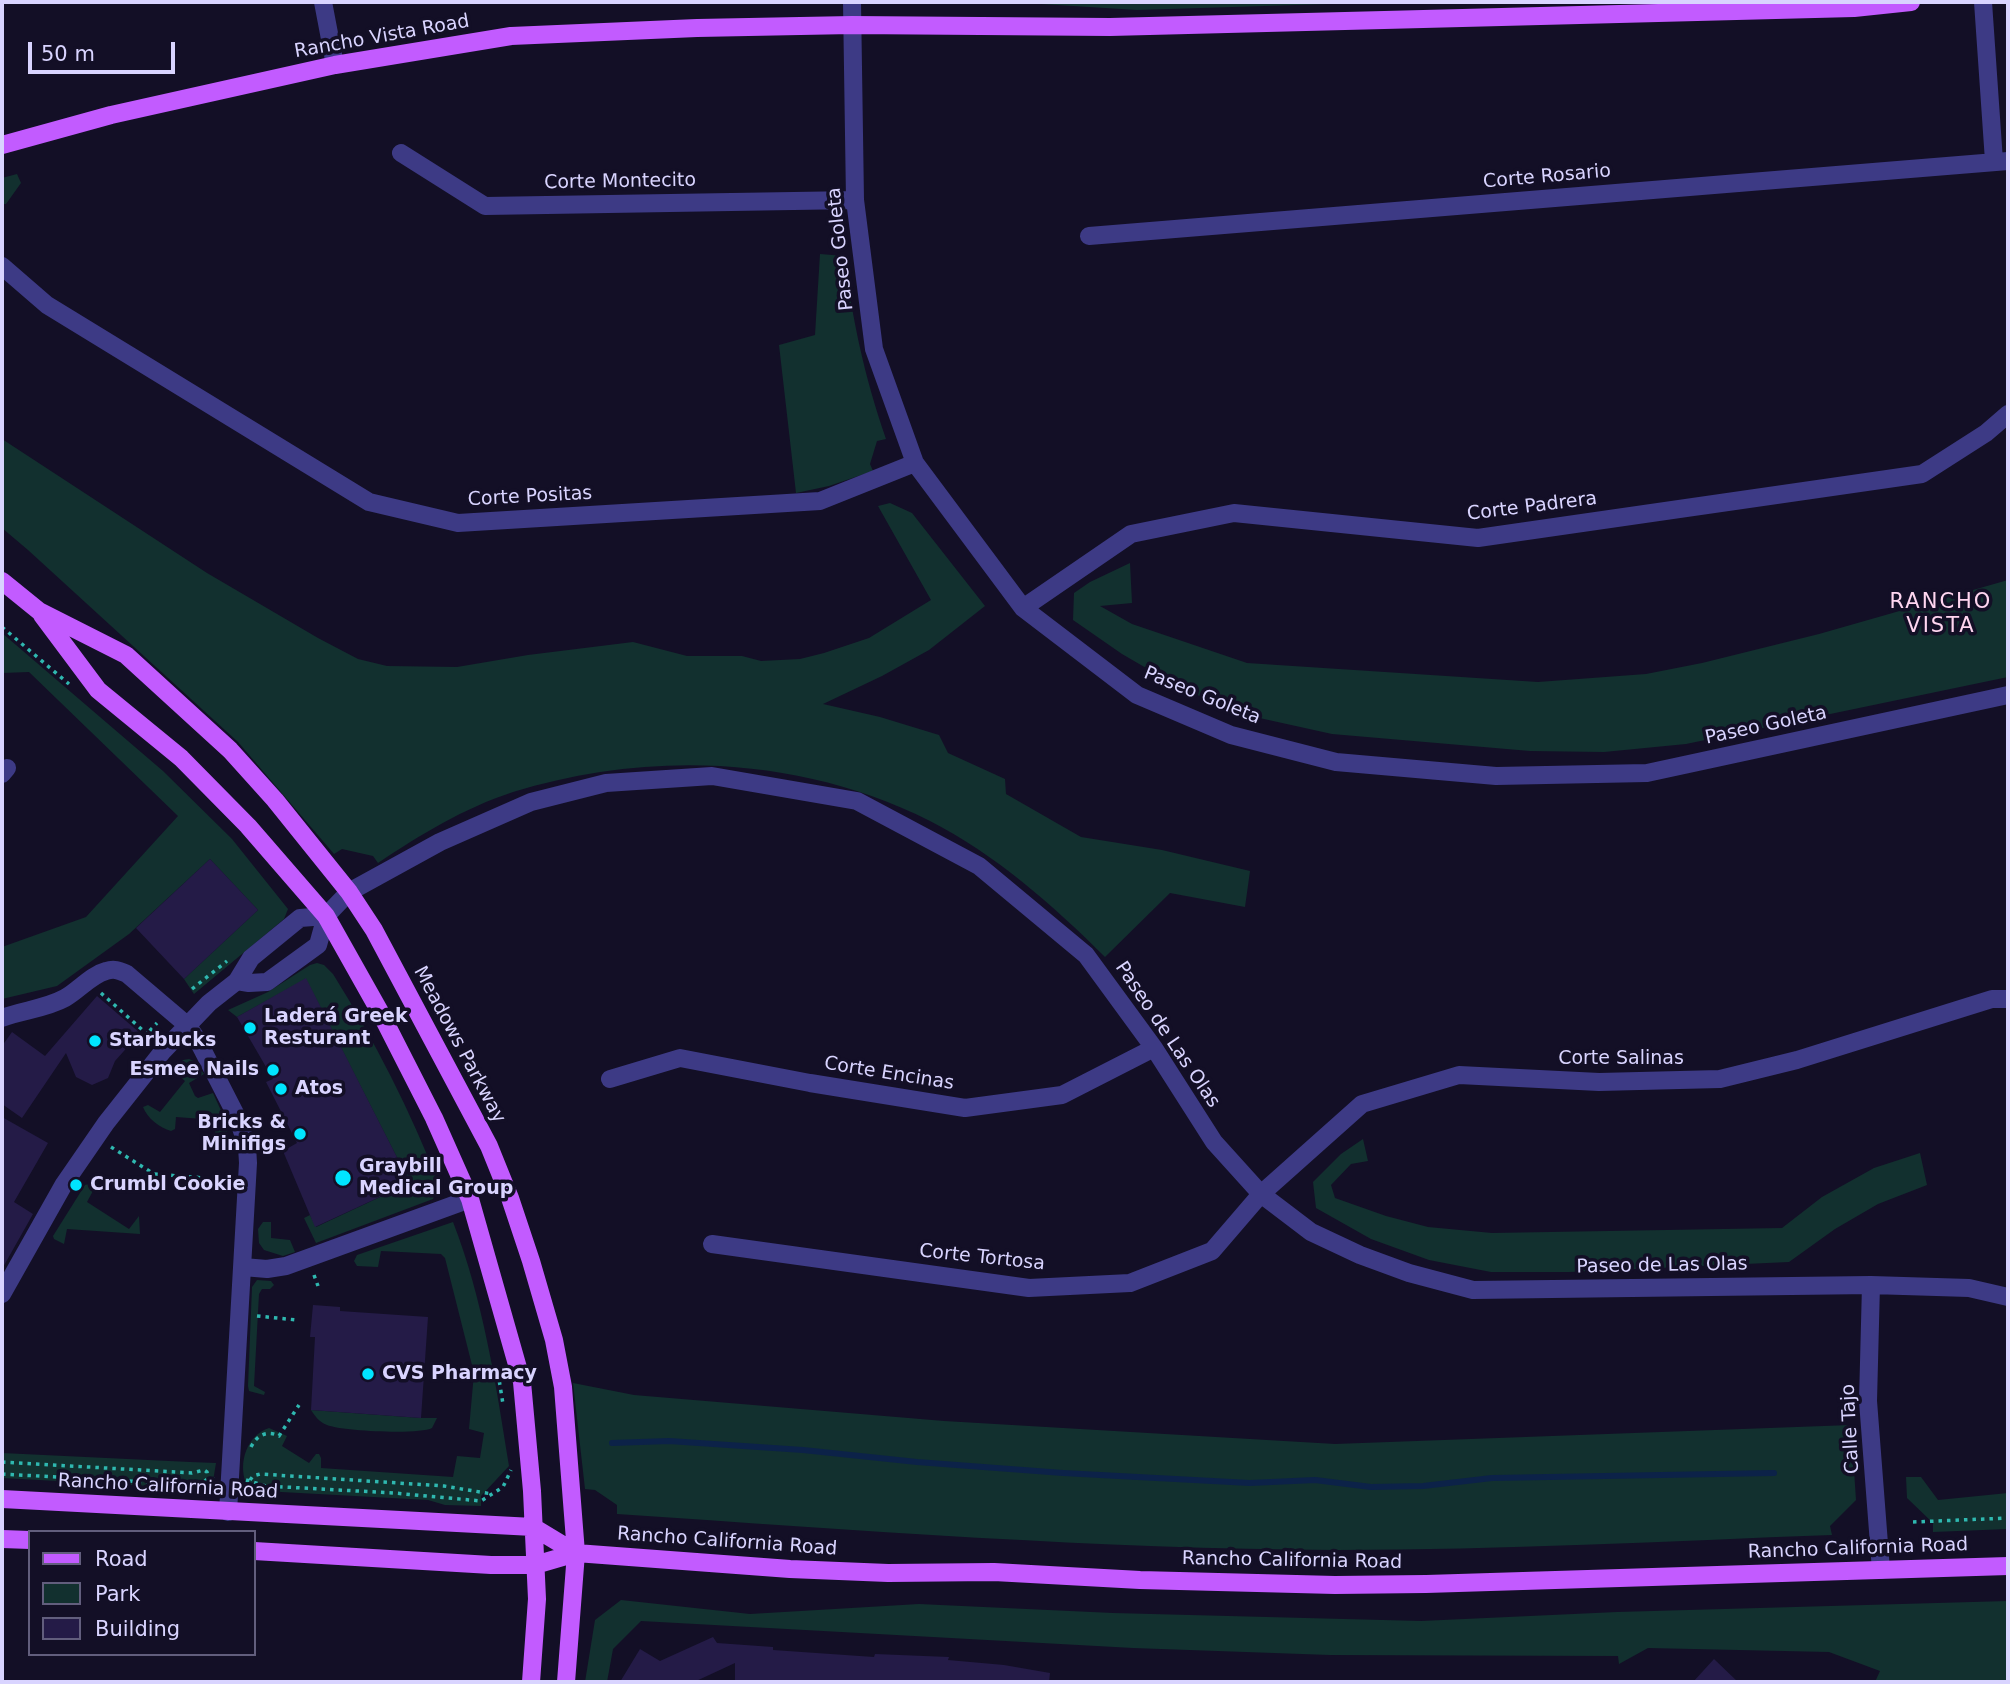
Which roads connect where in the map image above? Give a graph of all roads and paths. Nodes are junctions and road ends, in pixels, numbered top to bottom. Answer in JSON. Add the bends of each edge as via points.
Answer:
{"nodes":[{"id":1,"x":323,"y":2,"type":"edge"},
{"id":2,"x":852,"y":2,"type":"edge"},
{"id":3,"x":1912,"y":2,"type":"edge"},
{"id":4,"x":1983,"y":2,"type":"edge"},
{"id":5,"x":852,"y":25,"type":"junction"},
{"id":6,"x":335,"y":65,"type":"junction"},
{"id":7,"x":2,"y":145,"type":"edge"},
{"id":8,"x":401,"y":153,"type":"dead end"},
{"id":9,"x":2001,"y":161,"type":"edge"},
{"id":10,"x":855,"y":200,"type":"junction"},
{"id":11,"x":1089,"y":236,"type":"dead end"},
{"id":12,"x":2,"y":266,"type":"edge"},
{"id":13,"x":2008,"y":414,"type":"edge"},
{"id":14,"x":915,"y":463,"type":"junction"},
{"id":15,"x":2,"y":581,"type":"edge"},
{"id":16,"x":1023,"y":608,"type":"junction"},
{"id":17,"x":40,"y":611,"type":"junction"},
{"id":18,"x":2,"y":627,"type":"edge"},
{"id":19,"x":78,"y":692,"type":"dead end"},
{"id":20,"x":2008,"y":695,"type":"edge"},
{"id":21,"x":349,"y":892,"type":"junction"},
{"id":22,"x":326,"y":916,"type":"junction"},
{"id":23,"x":89,"y":981,"type":"junction"},
{"id":24,"x":237,"y":981,"type":"junction"},
{"id":25,"x":2008,"y":999,"type":"edge"},
{"id":26,"x":2,"y":1018,"type":"edge"},
{"id":27,"x":187,"y":1025,"type":"junction"},
{"id":28,"x":147,"y":1034,"type":"dead end"},
{"id":29,"x":1154,"y":1048,"type":"junction"},
{"id":30,"x":610,"y":1079,"type":"dead end"},
{"id":31,"x":111,"y":1147,"type":"dead end"},
{"id":32,"x":232,"y":1180,"type":"dead end"},
{"id":33,"x":1261,"y":1194,"type":"junction"},
{"id":34,"x":470,"y":1199,"type":"junction"},
{"id":35,"x":712,"y":1244,"type":"dead end"},
{"id":36,"x":243,"y":1267,"type":"junction"},
{"id":37,"x":1871,"y":1285,"type":"junction"},
{"id":38,"x":2,"y":1294,"type":"edge"},
{"id":39,"x":2008,"y":1297,"type":"edge"},
{"id":40,"x":255,"y":1316,"type":"dead end"},
{"id":41,"x":297,"y":1320,"type":"dead end"},
{"id":42,"x":498,"y":1368,"type":"dead end"},
{"id":43,"x":299,"y":1405,"type":"dead end"},
{"id":44,"x":504,"y":1406,"type":"dead end"},
{"id":45,"x":249,"y":1455,"type":"dead end"},
{"id":46,"x":2,"y":1462,"type":"edge"},
{"id":47,"x":513,"y":1465,"type":"dead end"},
{"id":48,"x":248,"y":1472,"type":"dead end"},
{"id":49,"x":2,"y":1474,"type":"edge"},
{"id":50,"x":208,"y":1479,"type":"junction"},
{"id":51,"x":242,"y":1480,"type":"junction"},
{"id":52,"x":492,"y":1494,"type":"junction"},
{"id":53,"x":2,"y":1499,"type":"edge"},
{"id":54,"x":228,"y":1512,"type":"junction"},
{"id":55,"x":2008,"y":1518,"type":"edge"},
{"id":56,"x":1913,"y":1522,"type":"dead end"},
{"id":57,"x":533,"y":1527,"type":"junction"},
{"id":58,"x":2,"y":1539,"type":"edge"},
{"id":59,"x":28,"y":1540,"type":"edge"},
{"id":60,"x":256,"y":1551,"type":"edge"},
{"id":61,"x":576,"y":1553,"type":"junction"},
{"id":62,"x":535,"y":1565,"type":"junction"},
{"id":63,"x":2008,"y":1566,"type":"edge"},
{"id":64,"x":1881,"y":1570,"type":"junction"},
{"id":65,"x":531,"y":1682,"type":"edge"},
{"id":66,"x":566,"y":1682,"type":"edge"}],
"edges":[{"from":1,"to":6,"type":"street"},
{"from":2,"to":5,"type":"street","name":"Paseo Goleta"},
{"from":3,"to":5,"type":"main road","name":"Rancho Vista Road","via":[[1854,8],[1110,27]]},
{"from":4,"to":9,"type":"street"},
{"from":5,"to":6,"type":"main road","name":"Rancho Vista Road","via":[[511,36]]},
{"from":5,"to":10,"type":"street","name":"Paseo Goleta"},
{"from":6,"to":7,"type":"main road","name":"Rancho Vista Road","via":[[111,115]]},
{"from":8,"to":10,"type":"street","name":"Corte Montecito","via":[[485,205]]},
{"from":9,"to":11,"type":"street","name":"Corte Rosario"},
{"from":10,"to":14,"type":"street","name":"Paseo Goleta","via":[[874,349]]},
{"from":12,"to":14,"type":"street","name":"Corte Positas","via":[[47,304],[369,502],[458,523],[820,501]]},
{"from":13,"to":16,"type":"street","name":"Corte Padrera","via":[[1922,474],[1478,538],[1234,513],[1131,534]]},
{"from":14,"to":16,"type":"street","name":"Paseo Goleta"},
{"from":15,"to":17,"type":"main road","name":"Meadows Parkway"},
{"from":16,"to":20,"type":"street","name":"Paseo Goleta","via":[[1137,695],[1231,735],[1336,762],[1496,776],[1647,774]]},
{"from":17,"to":21,"type":"main road","name":"Meadows Parkway","via":[[126,655],[178,702],[275,800]]},
{"from":17,"to":22,"type":"main road","name":"Meadows Parkway","via":[[98,690],[181,758]]},
{"from":18,"to":19,"type":"path"},
{"from":21,"to":22,"type":"street","name":"Paseo de Las Olas"},
{"from":21,"to":29,"type":"street","name":"Paseo de Las Olas","via":[[440,842],[531,802],[606,783],[712,776],[857,801],[979,866],[1086,955]]},
{"from":21,"to":61,"type":"main road","name":"Meadows Parkway","via":[[374,930],[489,1146],[514,1210],[554,1340],[563,1387]]},
{"from":22,"to":24,"type":"street","via":[[300,918],[251,958]]},
{"from":22,"to":24,"type":"street","via":[[318,945],[267,982]]},
{"from":22,"to":34,"type":"main road","name":"Meadows Parkway","via":[[434,1118]]},
{"from":23,"to":26,"type":"street","via":[[49,1006]]},
{"from":23,"to":27,"type":"street","via":[[108,970],[127,974]]},
{"from":23,"to":28,"type":"path"},
{"from":24,"to":27,"type":"street"},
{"from":25,"to":33,"type":"street","name":"Corte Salinas","via":[[1992,999],[1720,1079],[1599,1082],[1459,1076],[1362,1104]]},
{"from":27,"to":36,"type":"street","via":[[233,1108],[247,1146]]},
{"from":27,"to":38,"type":"street","via":[[137,1083],[64,1184]]},
{"from":29,"to":30,"type":"street","name":"Corte Encinas","via":[[1062,1095],[965,1108],[680,1058]]},
{"from":29,"to":33,"type":"street","name":"Paseo de Las Olas","via":[[1214,1142]]},
{"from":31,"to":32,"type":"path","via":[[154,1174]]},
{"from":33,"to":35,"type":"street","name":"Corte Tortosa","via":[[1212,1251],[1130,1283],[1029,1288]]},
{"from":33,"to":37,"type":"street","name":"Paseo de Las Olas","via":[[1311,1232],[1360,1255],[1473,1290]]},
{"from":34,"to":36,"type":"street","via":[[286,1266]]},
{"from":34,"to":57,"type":"main road","name":"Meadows Parkway","via":[[522,1382]]},
{"from":36,"to":51,"type":"street"},
{"from":37,"to":39,"type":"street","name":"Paseo de Las Olas","via":[[1969,1288]]},
{"from":37,"to":64,"type":"street","name":"Calle Tajo","via":[[1868,1401]]},
{"from":40,"to":41,"type":"path"},
{"from":42,"to":44,"type":"path"},
{"from":43,"to":45,"type":"path","via":[[279,1436],[272,1432],[259,1436]]},
{"from":46,"to":50,"type":"path","via":[[204,1470]]},
{"from":47,"to":52,"type":"path","via":[[503,1487]]},
{"from":48,"to":51,"type":"path"},
{"from":49,"to":50,"type":"path","via":[[201,1485]]},
{"from":50,"to":51,"type":"path"},
{"from":51,"to":52,"type":"path","via":[[260,1474],[444,1486]]},
{"from":51,"to":52,"type":"path","via":[[265,1486],[469,1502]]},
{"from":51,"to":54,"type":"street"},
{"from":53,"to":54,"type":"main road","name":"Rancho California Road"},
{"from":54,"to":57,"type":"main road","name":"Rancho California Road"},
{"from":55,"to":56,"type":"path"},
{"from":57,"to":61,"type":"main road","name":"Rancho California Road"},
{"from":57,"to":62,"type":"main road","name":"Meadows Parkway"},
{"from":58,"to":59,"type":"main road"},
{"from":60,"to":62,"type":"main road","name":"Rancho California Road"},
{"from":61,"to":62,"type":"main road","name":"Rancho California Road"},
{"from":61,"to":64,"type":"main road","name":"Rancho California Road","via":[[790,1569],[1335,1585]]},
{"from":61,"to":66,"type":"main road","name":"Meadows Parkway"},
{"from":62,"to":65,"type":"main road","name":"Meadows Parkway"},
{"from":63,"to":64,"type":"main road","name":"Rancho California Road"}]}
